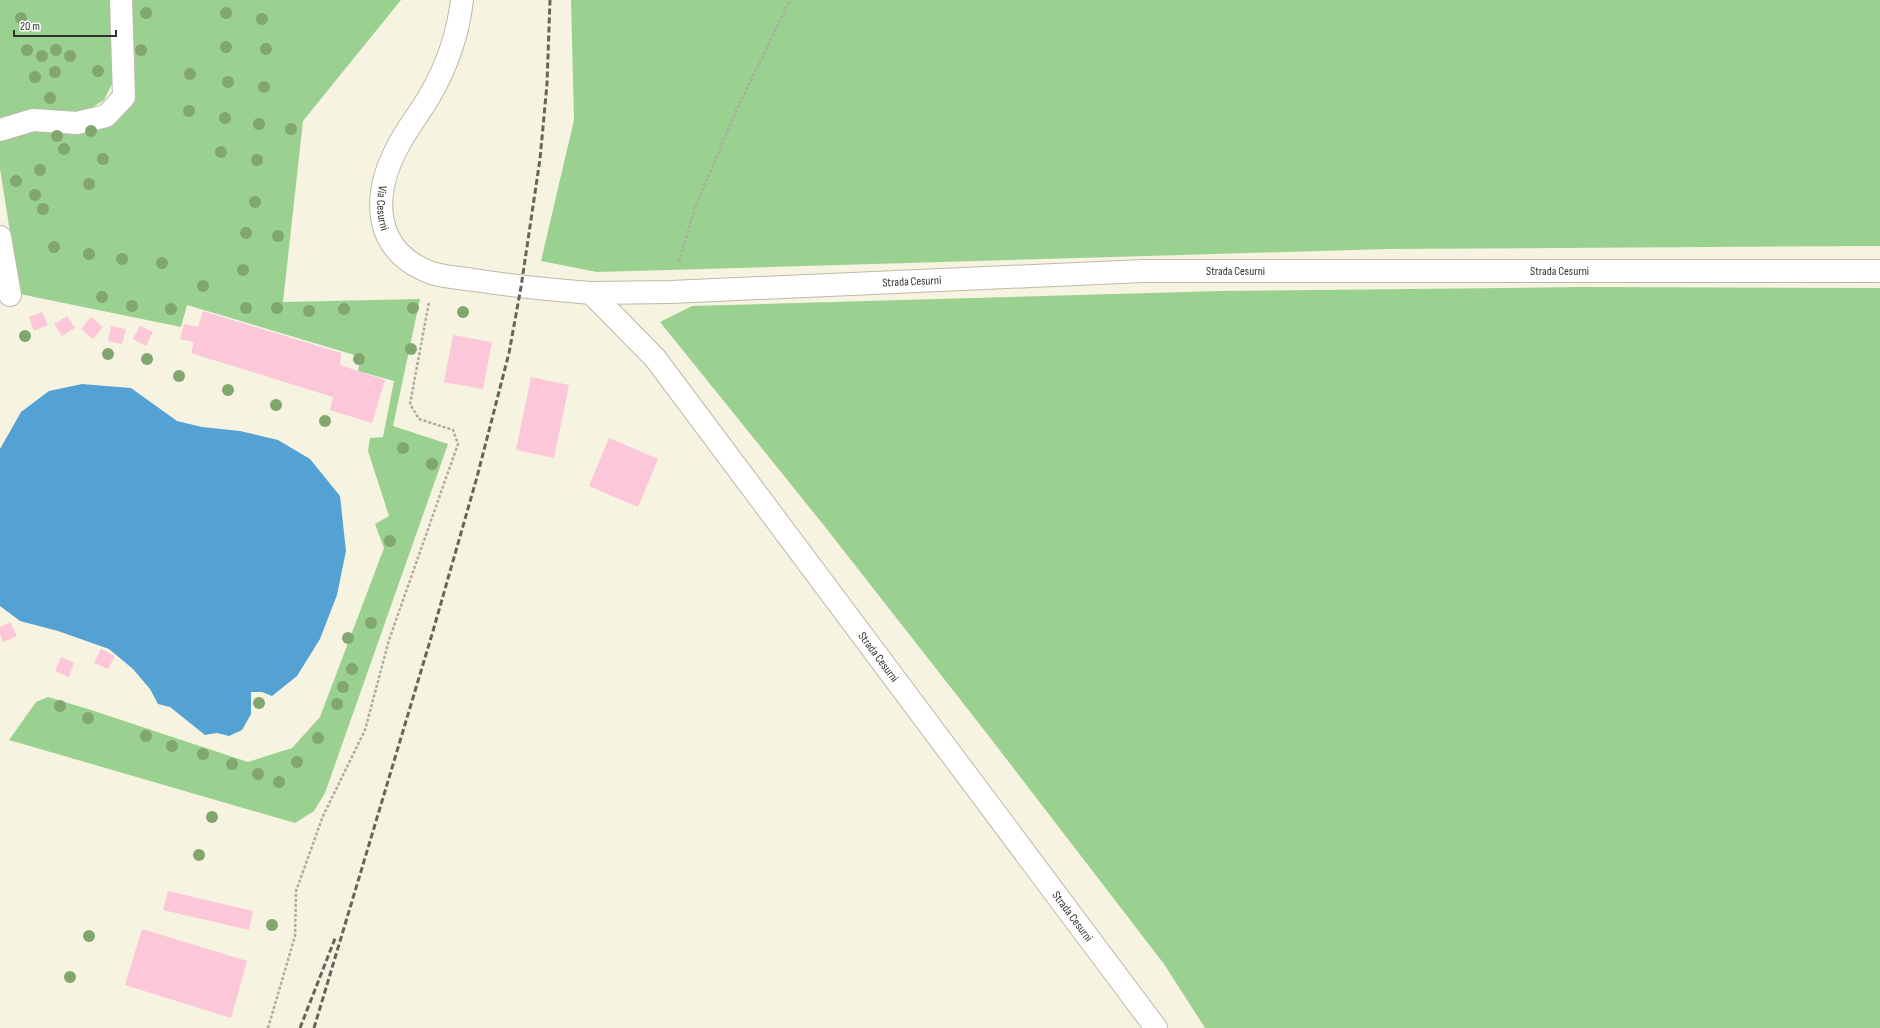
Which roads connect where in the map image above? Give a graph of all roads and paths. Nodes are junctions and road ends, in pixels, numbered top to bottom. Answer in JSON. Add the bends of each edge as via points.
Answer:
{"nodes":[{"id":1,"x":121,"y":0,"type":"edge"},
{"id":2,"x":462,"y":0,"type":"edge"},
{"id":3,"x":790,"y":0,"type":"edge"},
{"id":4,"x":0,"y":130,"type":"edge"},
{"id":5,"x":0,"y":236,"type":"edge"},
{"id":6,"x":1880,"y":271,"type":"edge"},
{"id":7,"x":434,"y":274,"type":"junction"},
{"id":8,"x":521,"y":287,"type":"joint"},
{"id":9,"x":671,"y":292,"type":"junction"},
{"id":10,"x":591,"y":293,"type":"junction"},
{"id":11,"x":10,"y":295,"type":"dead end"},
{"id":12,"x":268,"y":1028,"type":"edge"},
{"id":13,"x":1156,"y":1028,"type":"edge"}],
"edges":[{"from":1,"to":4,"type":"street","via":[[124,97],[106,116],[77,122],[33,120]]},
{"from":2,"to":7,"type":"street","name":"Via Cesurni","via":[[443,71],[396,150],[386,173],[382,194],[382,217],[388,240],[407,260]]},
{"from":3,"to":9,"type":"path","via":[[736,111],[695,207]]},
{"from":5,"to":11,"type":"street"},
{"from":6,"to":9,"type":"street","name":"Strada Cesurni","via":[[1143,271]]},
{"from":7,"to":8,"type":"street","name":"Via Cesurni"},
{"from":7,"to":12,"type":"path","via":[[410,404],[419,419],[453,430],[458,444],[389,640],[365,730],[323,816],[296,891],[295,936]]},
{"from":8,"to":10,"type":"street","name":"Strada Cesurni"},
{"from":9,"to":10,"type":"street","name":"Strada Cesurni"},
{"from":10,"to":13,"type":"street","name":"Strada Cesurni","via":[[655,358]]}]}
